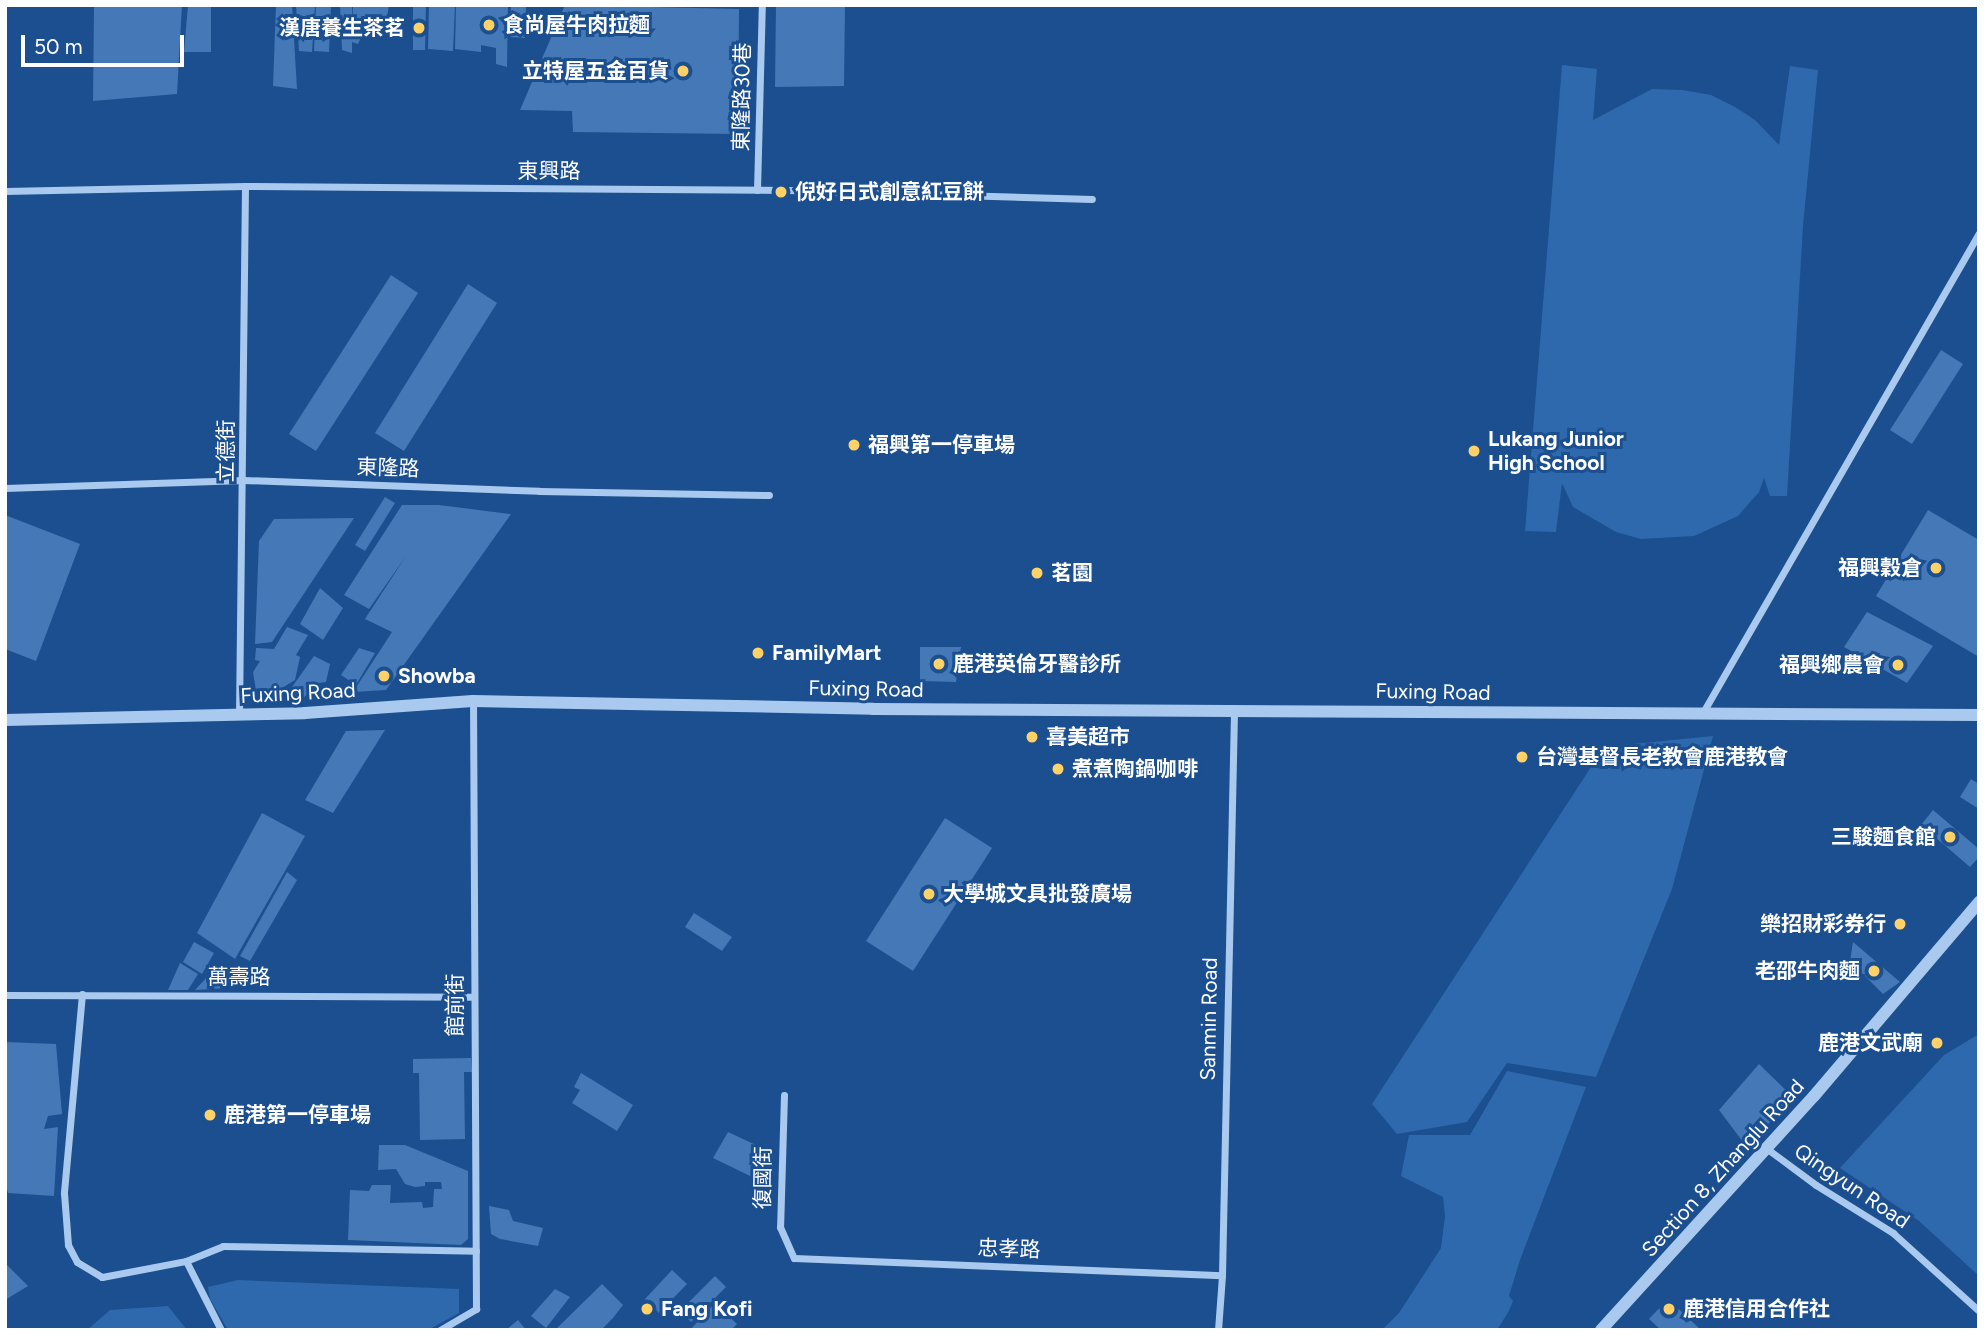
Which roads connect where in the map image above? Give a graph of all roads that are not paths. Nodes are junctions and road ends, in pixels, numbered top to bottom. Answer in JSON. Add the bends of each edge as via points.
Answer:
{"nodes":[{"id":1,"x":762,"y":5,"type":"edge"},
{"id":2,"x":245,"y":186,"type":"junction"},
{"id":3,"x":757,"y":190,"type":"junction"},
{"id":4,"x":5,"y":191,"type":"edge"},
{"id":5,"x":1092,"y":199,"type":"dead end"},
{"id":6,"x":1979,"y":233,"type":"edge"},
{"id":7,"x":244,"y":480,"type":"junction"},
{"id":8,"x":5,"y":488,"type":"edge"},
{"id":9,"x":769,"y":495,"type":"dead end"},
{"id":10,"x":472,"y":701,"type":"junction"},
{"id":11,"x":1234,"y":709,"type":"junction"},
{"id":12,"x":1702,"y":715,"type":"junction"},
{"id":13,"x":1979,"y":715,"type":"edge"},
{"id":14,"x":239,"y":716,"type":"junction"},
{"id":15,"x":5,"y":720,"type":"edge"},
{"id":16,"x":1979,"y":902,"type":"edge"},
{"id":17,"x":5,"y":995,"type":"edge"},
{"id":18,"x":82,"y":995,"type":"junction"},
{"id":19,"x":472,"y":997,"type":"junction"},
{"id":20,"x":783,"y":1095,"type":"dead end"},
{"id":21,"x":1766,"y":1148,"type":"junction"},
{"id":22,"x":476,"y":1251,"type":"junction"},
{"id":23,"x":794,"y":1258,"type":"joint"},
{"id":24,"x":186,"y":1261,"type":"junction"},
{"id":25,"x":1222,"y":1275,"type":"junction"},
{"id":26,"x":1979,"y":1311,"type":"edge"},
{"id":27,"x":221,"y":1330,"type":"edge"},
{"id":28,"x":440,"y":1330,"type":"edge"},
{"id":29,"x":1218,"y":1330,"type":"edge"},
{"id":30,"x":1601,"y":1330,"type":"edge"}],
"edges":[{"from":1,"to":3,"type":"street","name":"東隆路30巷"},
{"from":2,"to":3,"type":"street","name":"東興路"},
{"from":2,"to":4,"type":"street","name":"東興路"},
{"from":2,"to":7,"type":"street","name":"立德街"},
{"from":3,"to":5,"type":"street","name":"東興路"},
{"from":6,"to":12,"type":"street"},
{"from":7,"to":8,"type":"street","name":"東隆路"},
{"from":7,"to":9,"type":"street","name":"東隆路"},
{"from":7,"to":14,"type":"street","name":"立德街"},
{"from":10,"to":11,"type":"street","name":"Fuxing Road","via":[[873,709]]},
{"from":10,"to":14,"type":"street","name":"Fuxing Road"},
{"from":10,"to":19,"type":"street","name":"館前街"},
{"from":11,"to":12,"type":"street","name":"Fuxing Road"},
{"from":11,"to":25,"type":"street","name":"Sanmin Road"},
{"from":12,"to":13,"type":"street","name":"Fuxing Road"},
{"from":14,"to":15,"type":"street","name":"Fuxing Road"},
{"from":16,"to":21,"type":"street","name":"Section 8, Zhanglu Road"},
{"from":17,"to":18,"type":"street","name":"萬壽路"},
{"from":18,"to":19,"type":"street","name":"萬壽路"},
{"from":18,"to":24,"type":"street","via":[[64,1193],[68,1245],[77,1262],[102,1277]]},
{"from":19,"to":22,"type":"street","name":"館前街"},
{"from":20,"to":23,"type":"street","name":"復國街","via":[[780,1227]]},
{"from":21,"to":26,"type":"street","name":"Qingyun Road","via":[[1894,1233]]},
{"from":21,"to":30,"type":"street","name":"Section 8, Zhanglu Road"},
{"from":22,"to":24,"type":"street","via":[[223,1246]]},
{"from":22,"to":28,"type":"street","name":"館前街","via":[[477,1309]]},
{"from":23,"to":25,"type":"street","name":"忠孝路"},
{"from":24,"to":27,"type":"street"},
{"from":25,"to":29,"type":"street","name":"Sanmin Road"}]}
